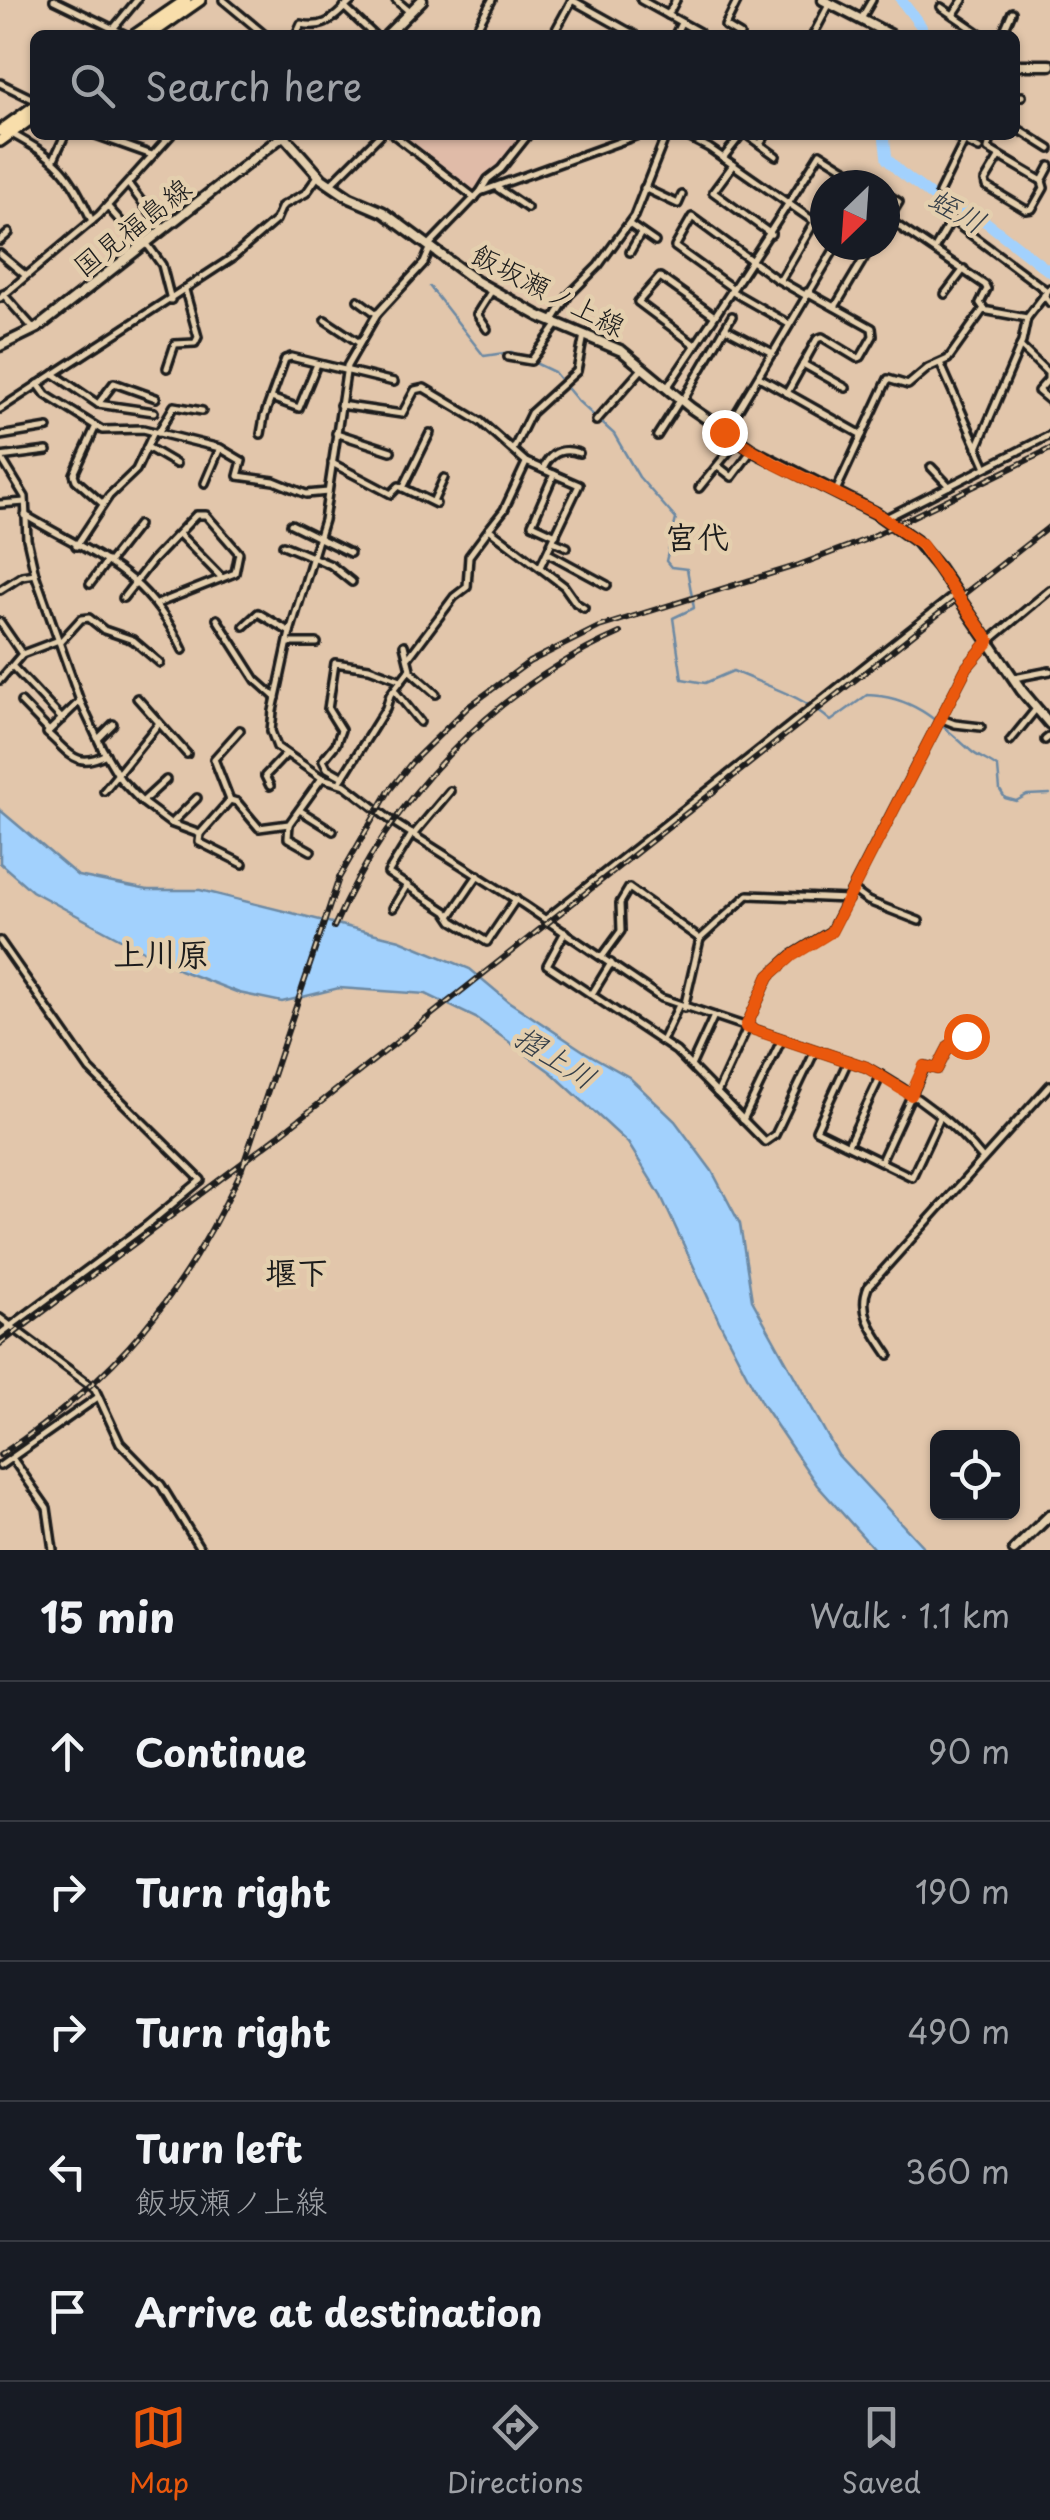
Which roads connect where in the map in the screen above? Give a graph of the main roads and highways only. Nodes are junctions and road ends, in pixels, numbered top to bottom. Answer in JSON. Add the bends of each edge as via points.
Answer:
{"nodes":[{"id":1,"x":186,"y":0,"type":"edge"},
{"id":2,"x":200,"y":0,"type":"edge"},
{"id":3,"x":422,"y":0,"type":"edge"},
{"id":4,"x":828,"y":1,"type":"edge"},
{"id":5,"x":143,"y":30,"type":"edge"},
{"id":6,"x":157,"y":30,"type":"edge"},
{"id":7,"x":393,"y":30,"type":"edge"},
{"id":8,"x":882,"y":30,"type":"edge"},
{"id":9,"x":1020,"y":62,"type":"edge"},
{"id":10,"x":1050,"y":65,"type":"edge"},
{"id":11,"x":30,"y":107,"type":"edge"},
{"id":12,"x":30,"y":118,"type":"edge"},
{"id":13,"x":3,"y":130,"type":"edge"},
{"id":14,"x":278,"y":140,"type":"edge"},
{"id":15,"x":288,"y":140,"type":"edge"},
{"id":16,"x":0,"y":141,"type":"edge"},
{"id":17,"x":0,"y":346,"type":"edge"},
{"id":18,"x":1050,"y":724,"type":"edge"},
{"id":19,"x":1050,"y":1515,"type":"edge"},
{"id":20,"x":1014,"y":1550,"type":"edge"}],
"edges":[{"from":1,"to":5,"type":"highway"},
{"from":2,"to":6,"type":"highway"},
{"from":3,"to":7,"type":"main road"},
{"from":4,"to":8,"type":"main road"},
{"from":9,"to":10,"type":"main road"},
{"from":11,"to":13,"type":"highway"},
{"from":12,"to":13,"type":"highway"},
{"from":13,"to":16,"type":"highway"},
{"from":14,"to":17,"type":"main road","name":"国見福島線","via":[[34,330]]},
{"from":15,"to":18,"type":"main road","name":"飯坂瀬ノ上線","via":[[330,185],[384,212],[492,290],[622,351],[724,432],[922,545]]},
{"from":19,"to":20,"type":"main road"}]}
